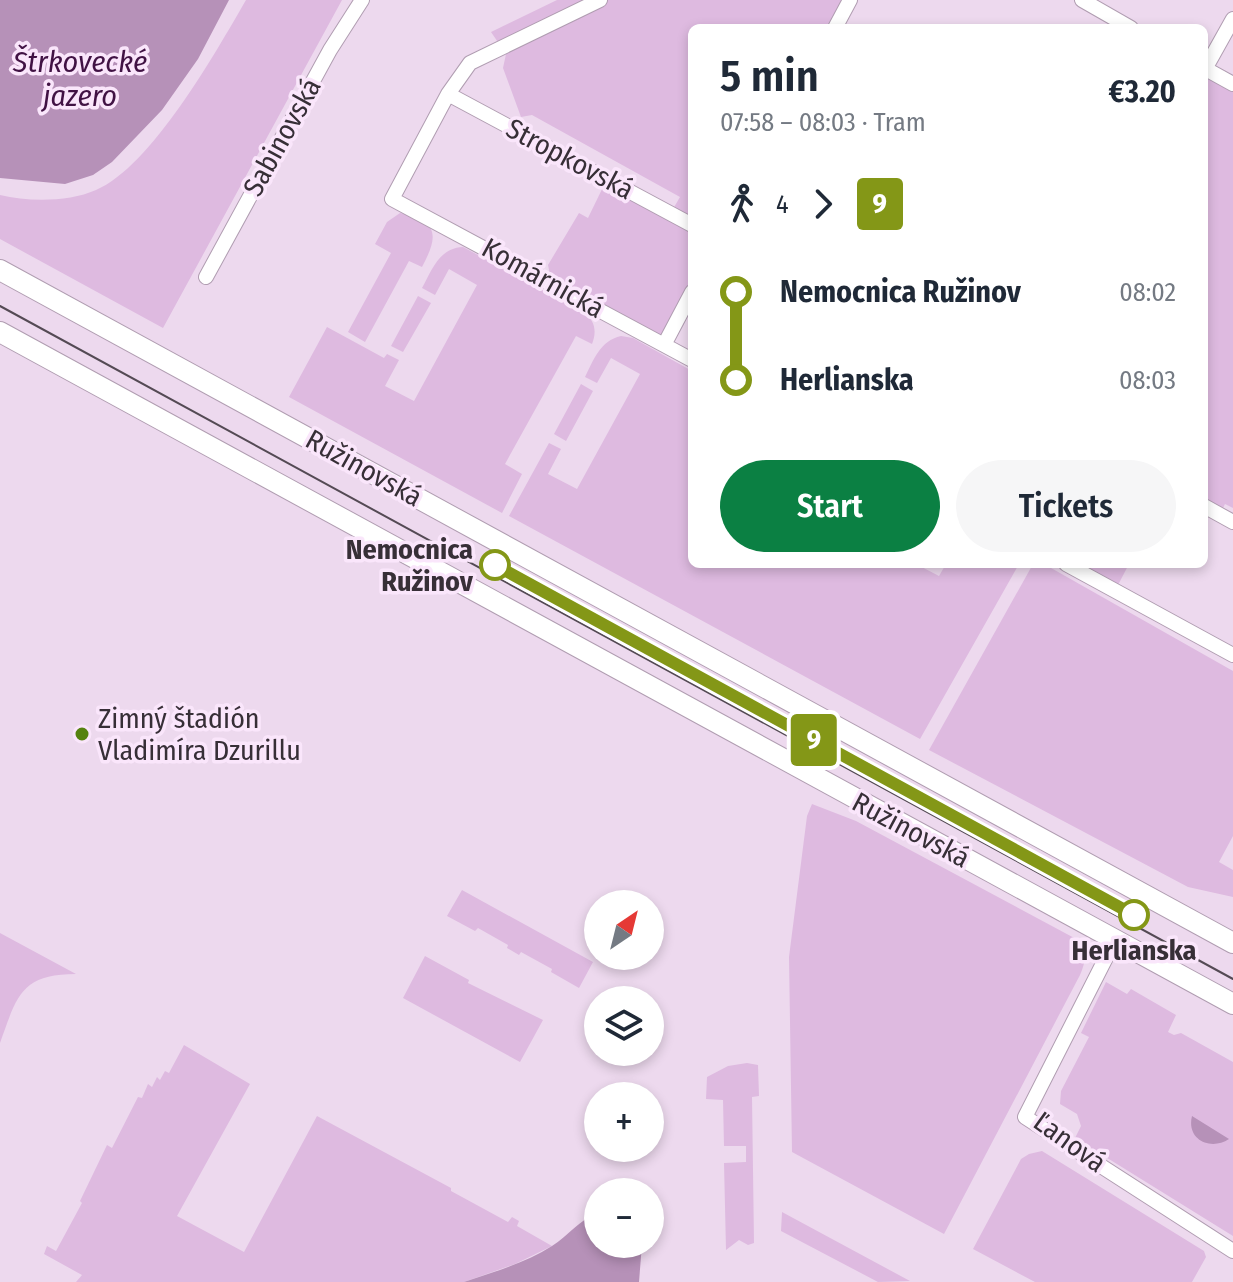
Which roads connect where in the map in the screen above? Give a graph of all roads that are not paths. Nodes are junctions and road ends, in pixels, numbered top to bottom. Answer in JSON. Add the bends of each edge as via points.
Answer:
{"nodes":[{"id":1,"x":362,"y":0,"type":"edge"},
{"id":2,"x":600,"y":0,"type":"edge"},
{"id":3,"x":850,"y":0,"type":"edge"},
{"id":4,"x":1082,"y":0,"type":"edge"},
{"id":5,"x":1233,"y":19,"type":"edge"},
{"id":6,"x":837,"y":24,"type":"edge"},
{"id":7,"x":1124,"y":24,"type":"edge"},
{"id":8,"x":1208,"y":64,"type":"edge"},
{"id":9,"x":1208,"y":71,"type":"edge"},
{"id":10,"x":1233,"y":84,"type":"edge"},
{"id":11,"x":448,"y":94,"type":"junction"},
{"id":12,"x":688,"y":223,"type":"edge"},
{"id":13,"x":0,"y":270,"type":"edge"},
{"id":14,"x":206,"y":277,"type":"dead end"},
{"id":15,"x":688,"y":300,"type":"edge"},
{"id":16,"x":0,"y":332,"type":"edge"},
{"id":17,"x":664,"y":345,"type":"junction"},
{"id":18,"x":688,"y":358,"type":"edge"},
{"id":19,"x":1208,"y":508,"type":"edge"},
{"id":20,"x":1233,"y":522,"type":"edge"},
{"id":21,"x":1073,"y":568,"type":"edge"},
{"id":22,"x":1233,"y":655,"type":"edge"},
{"id":23,"x":1115,"y":940,"type":"junction"},
{"id":24,"x":1233,"y":943,"type":"edge"},
{"id":25,"x":1233,"y":1004,"type":"edge"},
{"id":26,"x":1233,"y":1251,"type":"edge"}],
"edges":[{"from":1,"to":14,"type":"street","name":"Sabinovská"},
{"from":2,"to":11,"type":"street","via":[[470,63]]},
{"from":3,"to":6,"type":"street"},
{"from":4,"to":7,"type":"street"},
{"from":5,"to":8,"type":"street"},
{"from":9,"to":10,"type":"street"},
{"from":11,"to":12,"type":"street","name":"Stropkovská"},
{"from":11,"to":17,"type":"street","name":"Komárnická","via":[[392,199]]},
{"from":13,"to":24,"type":"street","name":"Ružinovská"},
{"from":15,"to":17,"type":"street"},
{"from":16,"to":23,"type":"street","name":"Ružinovská"},
{"from":17,"to":18,"type":"street","name":"Komárnická"},
{"from":19,"to":20,"type":"street"},
{"from":21,"to":22,"type":"street"},
{"from":23,"to":25,"type":"street","name":"Ružinovská"},
{"from":23,"to":26,"type":"street","name":"Ľanová","via":[[1025,1117]]}]}
